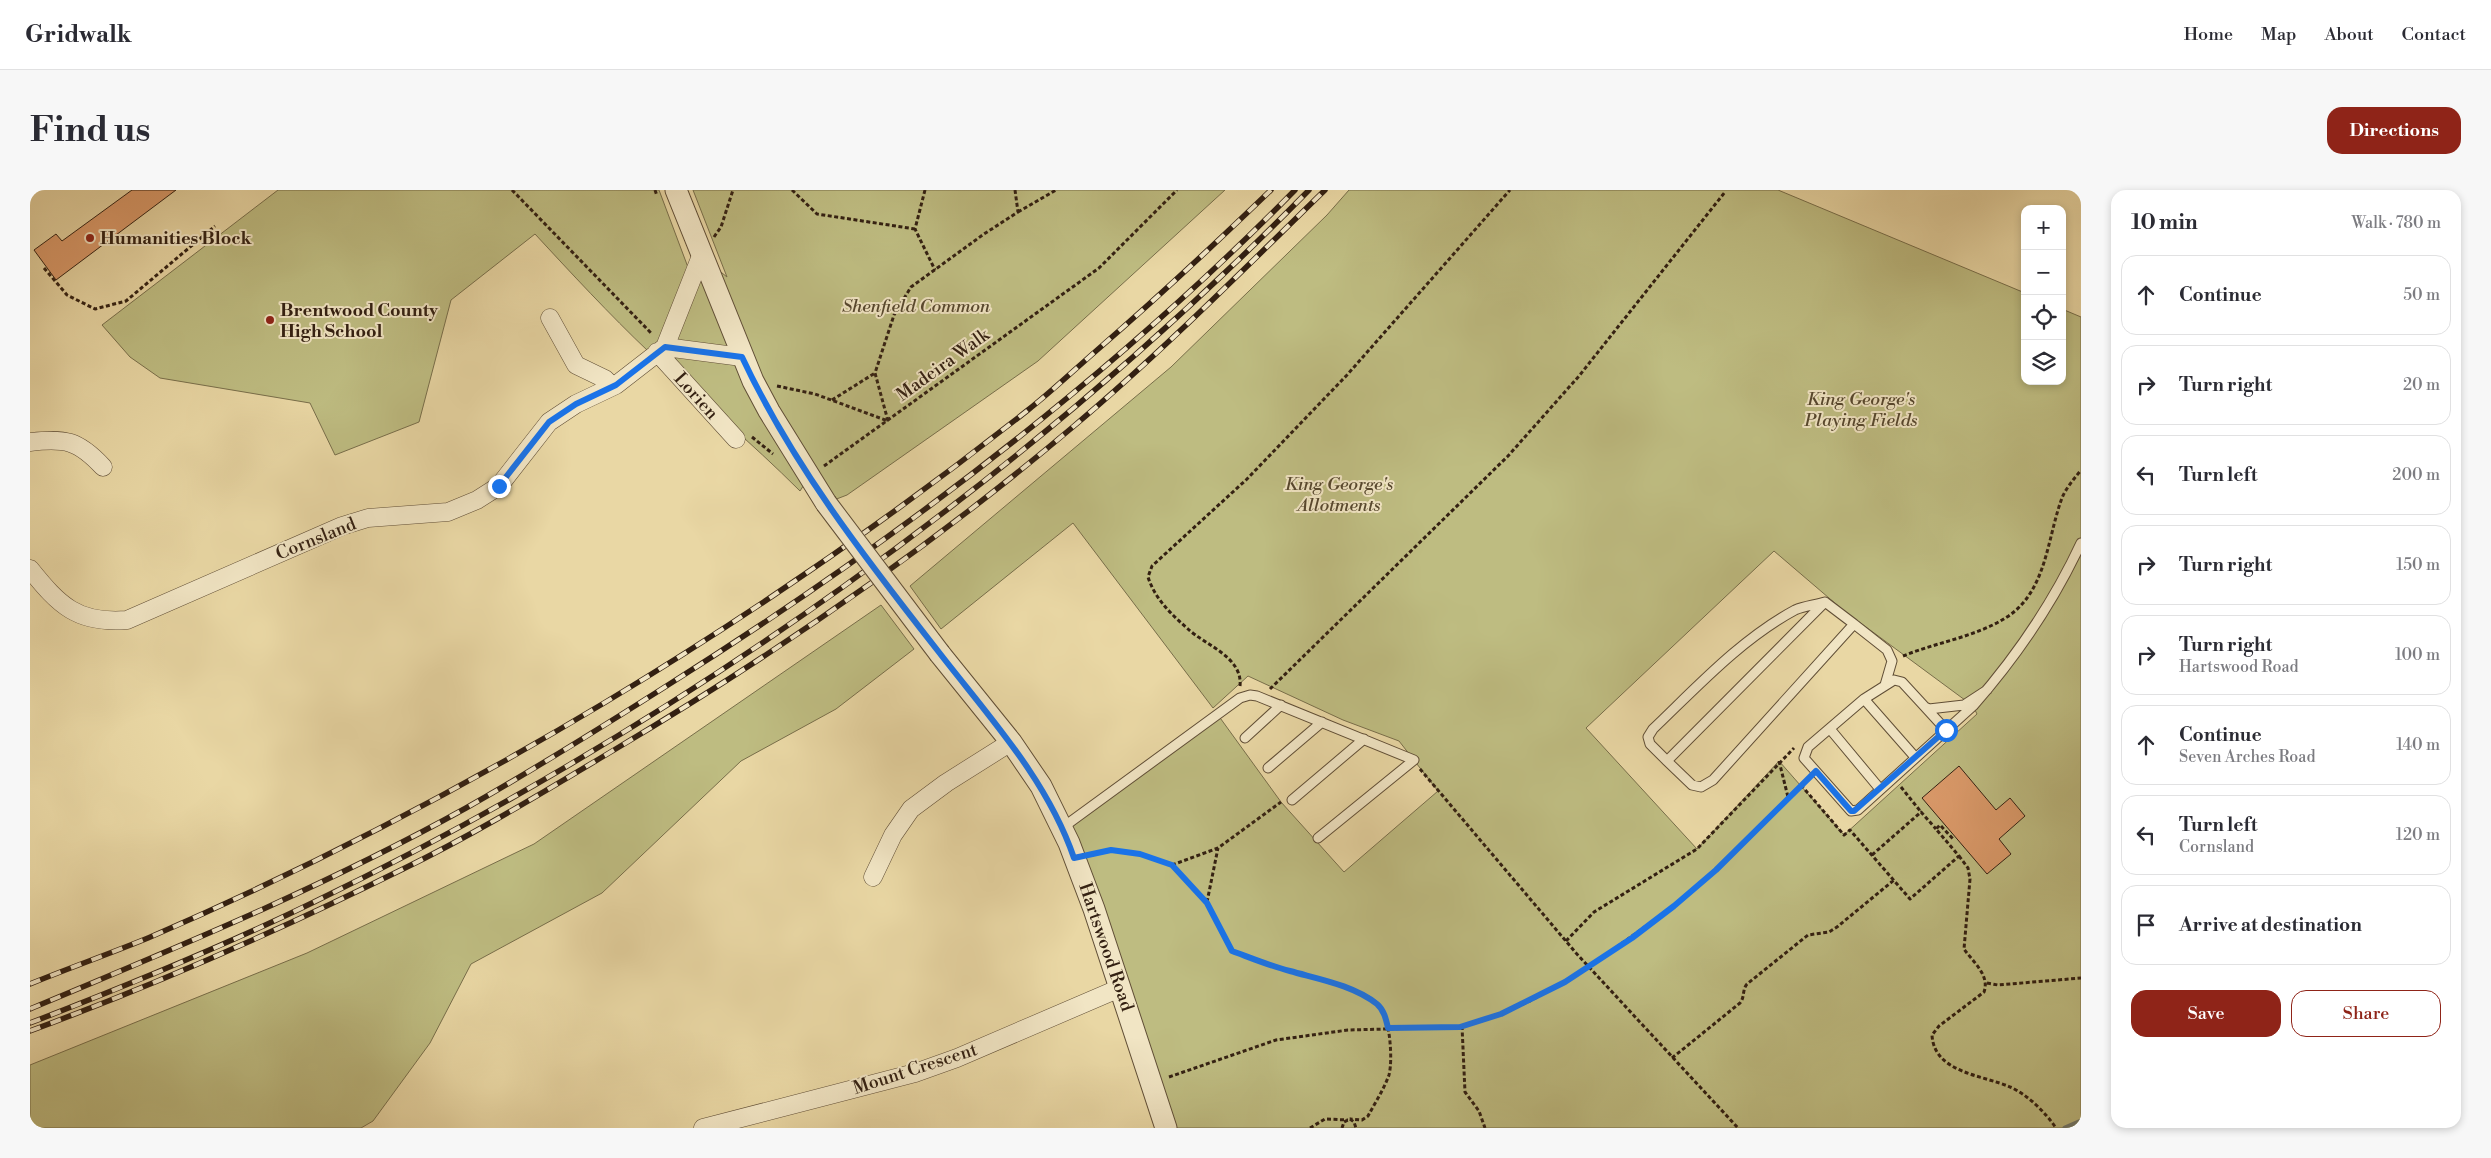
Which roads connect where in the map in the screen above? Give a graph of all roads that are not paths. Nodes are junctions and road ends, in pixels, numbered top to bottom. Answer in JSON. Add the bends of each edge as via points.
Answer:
{"nodes":[{"id":1,"x":676,"y":190,"type":"edge"},
{"id":2,"x":701,"y":256,"type":"junction"},
{"id":3,"x":550,"y":318,"type":"dead end"},
{"id":4,"x":661,"y":349,"type":"junction"},
{"id":5,"x":742,"y":357,"type":"junction"},
{"id":6,"x":616,"y":385,"type":"junction"},
{"id":7,"x":736,"y":439,"type":"dead end"},
{"id":8,"x":30,"y":442,"type":"edge"},
{"id":9,"x":103,"y":467,"type":"dead end"},
{"id":10,"x":2081,"y":543,"type":"edge"},
{"id":11,"x":30,"y":569,"type":"edge"},
{"id":12,"x":1825,"y":602,"type":"junction"},
{"id":13,"x":1854,"y":624,"type":"junction"},
{"id":14,"x":1885,"y":685,"type":"junction"},
{"id":15,"x":1987,"y":690,"type":"junction"},
{"id":16,"x":1864,"y":699,"type":"junction"},
{"id":17,"x":1281,"y":705,"type":"junction"},
{"id":18,"x":1925,"y":708,"type":"junction"},
{"id":19,"x":1322,"y":722,"type":"junction"},
{"id":20,"x":1830,"y":729,"type":"junction"},
{"id":21,"x":1946,"y":730,"type":"junction"},
{"id":22,"x":1244,"y":738,"type":"dead end"},
{"id":23,"x":1364,"y":739,"type":"junction"},
{"id":24,"x":1011,"y":742,"type":"junction"},
{"id":25,"x":1915,"y":757,"type":"junction"},
{"id":26,"x":1666,"y":761,"type":"junction"},
{"id":27,"x":1268,"y":768,"type":"dead end"},
{"id":28,"x":1880,"y":789,"type":"junction"},
{"id":29,"x":1292,"y":800,"type":"dead end"},
{"id":30,"x":1062,"y":828,"type":"junction"},
{"id":31,"x":1318,"y":838,"type":"dead end"},
{"id":32,"x":873,"y":877,"type":"dead end"},
{"id":33,"x":1120,"y":988,"type":"junction"},
{"id":34,"x":703,"y":1128,"type":"edge"},
{"id":35,"x":1166,"y":1128,"type":"edge"}],
"edges":[{"from":1,"to":2,"type":"street","name":"Hartswood Road"},
{"from":2,"to":4,"type":"street","name":"Cornsland"},
{"from":2,"to":5,"type":"street","name":"Hartswood Road"},
{"from":3,"to":6,"type":"street","via":[[576,365]]},
{"from":4,"to":5,"type":"street"},
{"from":4,"to":6,"type":"street","name":"Cornsland"},
{"from":4,"to":7,"type":"street","name":"Lorien"},
{"from":5,"to":24,"type":"street","name":"Hartswood Road","bridge":true,"via":[[826,503]]},
{"from":6,"to":11,"type":"street","name":"Cornsland","via":[[576,404],[549,422],[499,486],[477,500],[448,512],[368,518],[342,526],[127,620],[105,622],[88,619],[62,604]]},
{"from":8,"to":9,"type":"street","via":[[64,440],[89,451]]},
{"from":10,"to":15,"type":"lane","via":[[2065,578],[2030,635]]},
{"from":12,"to":13,"type":"lane"},
{"from":12,"to":26,"type":"lane"},
{"from":12,"to":26,"type":"lane","via":[[1797,609],[1750,641],[1653,729],[1648,737],[1650,744]]},
{"from":13,"to":14,"type":"lane","via":[[1887,650],[1892,661]]},
{"from":13,"to":26,"type":"lane","via":[[1713,780],[1701,787],[1692,784]]},
{"from":14,"to":16,"type":"lane"},
{"from":14,"to":18,"type":"lane","via":[[1894,680],[1902,682]]},
{"from":15,"to":18,"type":"lane","via":[[1964,705]]},
{"from":15,"to":21,"type":"lane"},
{"from":16,"to":20,"type":"lane"},
{"from":16,"to":25,"type":"lane"},
{"from":17,"to":19,"type":"lane"},
{"from":17,"to":22,"type":"lane"},
{"from":17,"to":30,"type":"lane","via":[[1257,696],[1245,696]]},
{"from":18,"to":21,"type":"lane"},
{"from":19,"to":23,"type":"lane"},
{"from":19,"to":27,"type":"lane"},
{"from":20,"to":28,"type":"lane"},
{"from":20,"to":28,"type":"lane","via":[[1806,750],[1804,758],[1851,811],[1858,810]]},
{"from":21,"to":25,"type":"lane"},
{"from":23,"to":29,"type":"lane"},
{"from":23,"to":31,"type":"lane","via":[[1414,760]]},
{"from":24,"to":30,"type":"street","name":"Hartswood Road","via":[[1041,786]]},
{"from":24,"to":32,"type":"street","via":[[911,809],[893,835]]},
{"from":25,"to":28,"type":"lane"},
{"from":30,"to":33,"type":"street","name":"Hartswood Road"},
{"from":33,"to":34,"type":"street","name":"Mount Crescent","via":[[915,1073]]},
{"from":33,"to":35,"type":"street","name":"Hartswood Road"}]}
